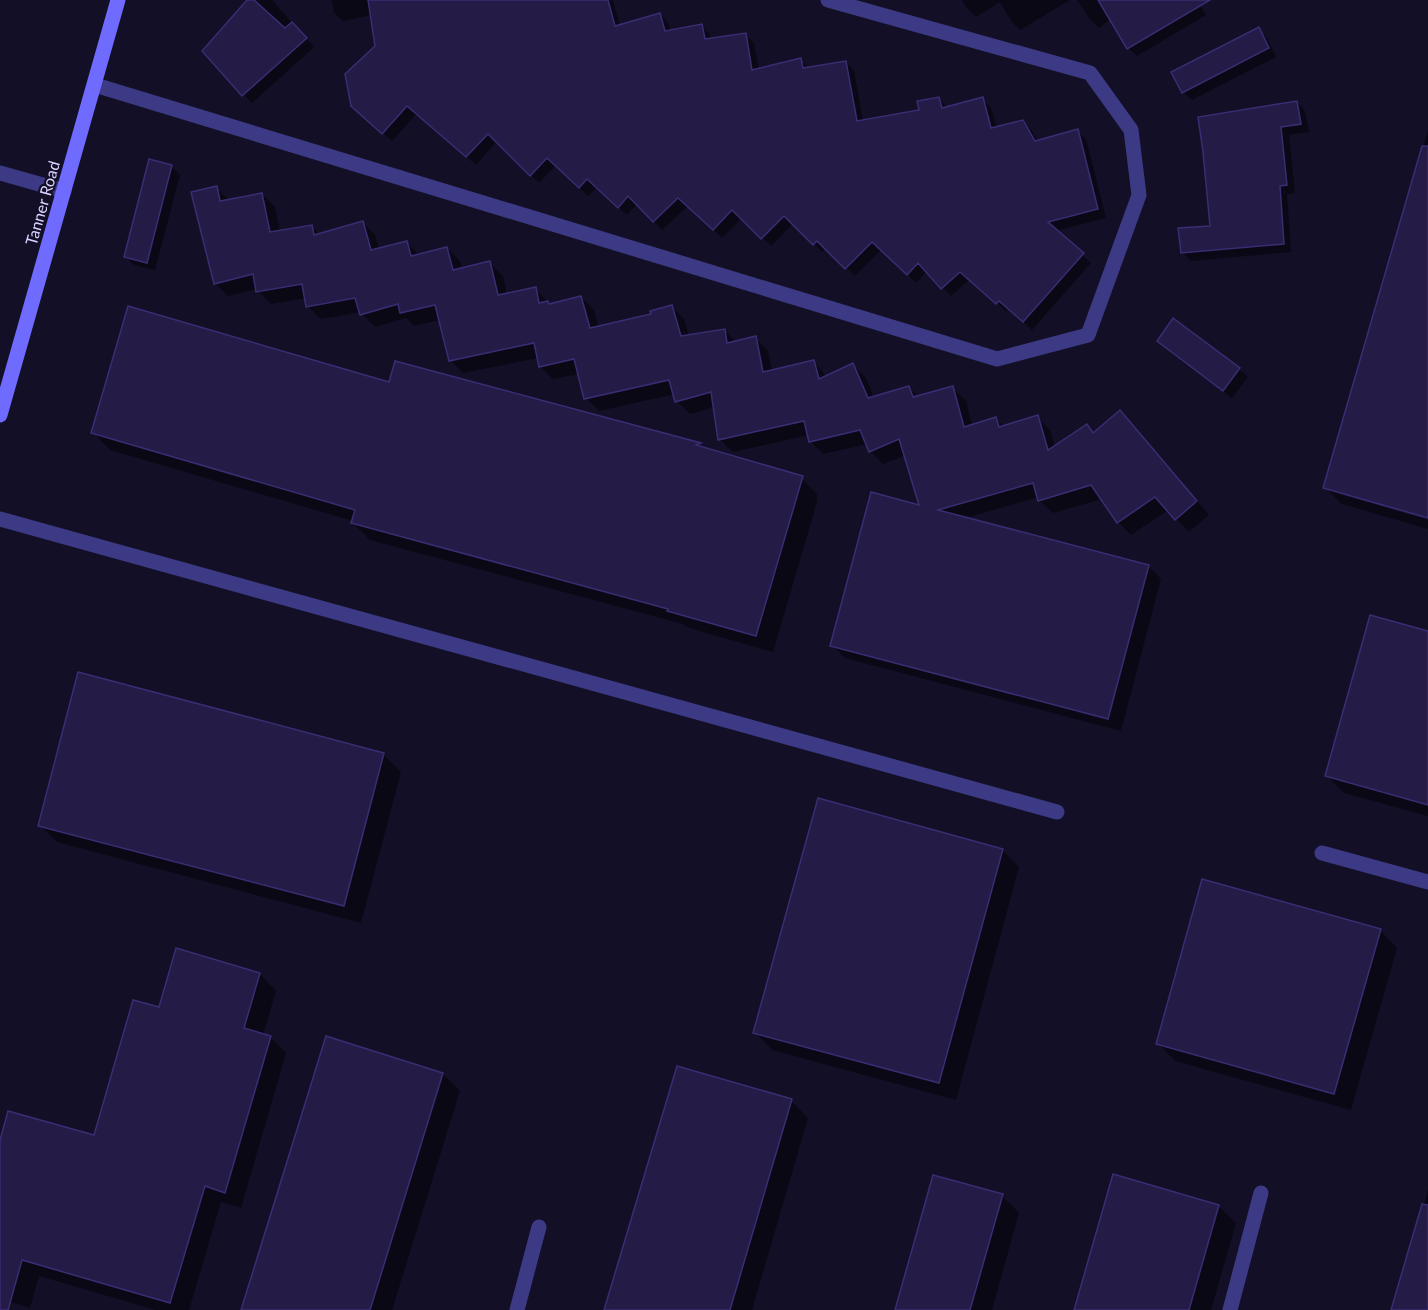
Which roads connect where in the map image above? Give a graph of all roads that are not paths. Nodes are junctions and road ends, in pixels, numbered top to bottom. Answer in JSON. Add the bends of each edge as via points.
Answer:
{"nodes":[{"id":1,"x":118,"y":0,"type":"edge"},
{"id":2,"x":828,"y":0,"type":"edge"},
{"id":3,"x":95,"y":85,"type":"junction"},
{"id":4,"x":0,"y":173,"type":"edge"},
{"id":5,"x":64,"y":191,"type":"junction"},
{"id":6,"x":0,"y":415,"type":"edge"},
{"id":7,"x":0,"y":519,"type":"edge"},
{"id":8,"x":1057,"y":812,"type":"dead end"},
{"id":9,"x":1322,"y":853,"type":"dead end"},
{"id":10,"x":1428,"y":882,"type":"edge"},
{"id":11,"x":1262,"y":1193,"type":"dead end"},
{"id":12,"x":539,"y":1227,"type":"dead end"},
{"id":13,"x":517,"y":1310,"type":"edge"},
{"id":14,"x":1230,"y":1310,"type":"edge"}],
"edges":[{"from":1,"to":3,"type":"main road","name":"Tanner Road"},
{"from":2,"to":3,"type":"street","via":[[1090,73],[1131,130],[1139,195],[1088,335],[997,359]]},
{"from":3,"to":5,"type":"main road","name":"Tanner Road"},
{"from":4,"to":5,"type":"street"},
{"from":5,"to":6,"type":"main road","name":"Tanner Road"},
{"from":7,"to":8,"type":"street"},
{"from":9,"to":10,"type":"street"},
{"from":11,"to":14,"type":"street"},
{"from":12,"to":13,"type":"street"}]}
